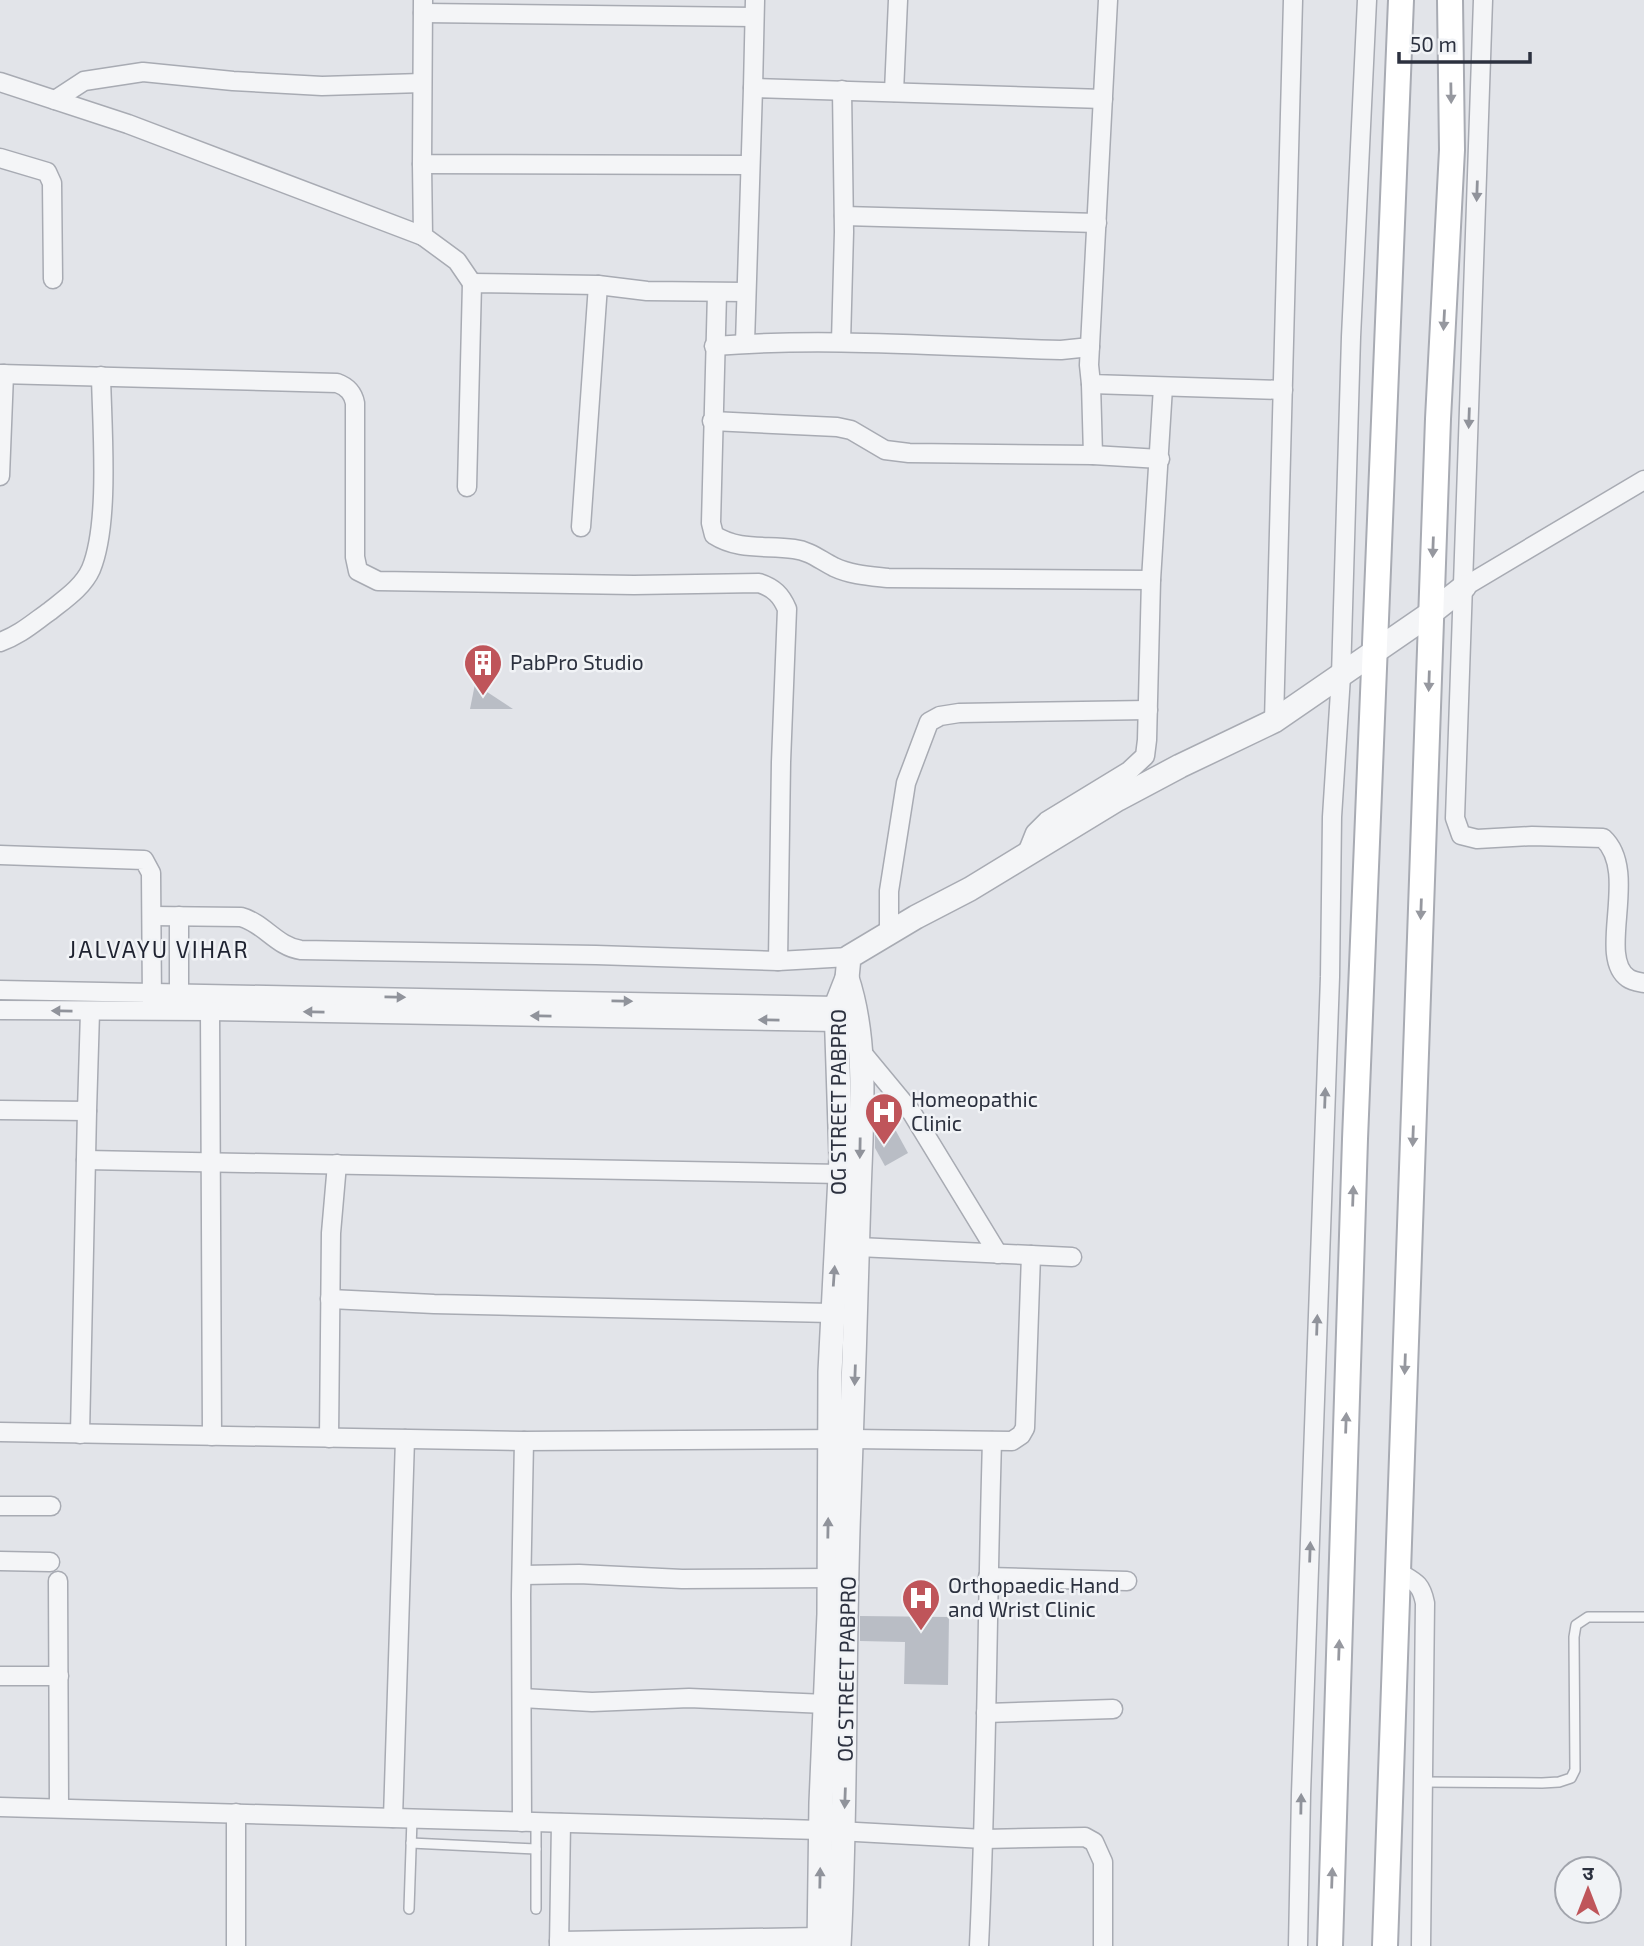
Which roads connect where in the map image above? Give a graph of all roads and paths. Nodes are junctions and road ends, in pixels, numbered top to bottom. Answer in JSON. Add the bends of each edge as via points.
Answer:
{"nodes":[{"id":1,"x":898,"y":0,"type":"edge"},
{"id":2,"x":1108,"y":0,"type":"edge"},
{"id":3,"x":1293,"y":0,"type":"edge"},
{"id":4,"x":1367,"y":0,"type":"edge"},
{"id":5,"x":1401,"y":0,"type":"edge"},
{"id":6,"x":1450,"y":0,"type":"edge"},
{"id":7,"x":1483,"y":0,"type":"edge"},
{"id":8,"x":423,"y":6,"type":"edge"},
{"id":9,"x":755,"y":9,"type":"edge"},
{"id":10,"x":0,"y":82,"type":"edge"},
{"id":11,"x":422,"y":83,"type":"junction"},
{"id":12,"x":753,"y":88,"type":"junction"},
{"id":13,"x":842,"y":90,"type":"junction"},
{"id":14,"x":894,"y":92,"type":"junction"},
{"id":15,"x":1103,"y":99,"type":"junction"},
{"id":16,"x":55,"y":100,"type":"junction"},
{"id":17,"x":0,"y":158,"type":"edge"},
{"id":18,"x":422,"y":164,"type":"junction"},
{"id":19,"x":750,"y":165,"type":"junction"},
{"id":20,"x":844,"y":216,"type":"junction"},
{"id":21,"x":1097,"y":223,"type":"junction"},
{"id":22,"x":423,"y":236,"type":"junction"},
{"id":23,"x":53,"y":279,"type":"dead end"},
{"id":24,"x":472,"y":283,"type":"junction"},
{"id":25,"x":598,"y":285,"type":"junction"},
{"id":26,"x":746,"y":292,"type":"junction"},
{"id":27,"x":717,"y":293,"type":"junction"},
{"id":28,"x":841,"y":342,"type":"junction"},
{"id":29,"x":745,"y":343,"type":"junction"},
{"id":30,"x":714,"y":345,"type":"junction"},
{"id":31,"x":1090,"y":347,"type":"junction"},
{"id":32,"x":2,"y":374,"type":"edge"},
{"id":33,"x":101,"y":376,"type":"junction"},
{"id":34,"x":1091,"y":384,"type":"junction"},
{"id":35,"x":1163,"y":387,"type":"junction"},
{"id":36,"x":1283,"y":390,"type":"junction"},
{"id":37,"x":712,"y":421,"type":"junction"},
{"id":38,"x":1093,"y":455,"type":"junction"},
{"id":39,"x":1160,"y":459,"type":"junction"},
{"id":40,"x":0,"y":476,"type":"edge"},
{"id":41,"x":1644,"y":480,"type":"edge"},
{"id":42,"x":467,"y":487,"type":"dead end"},
{"id":43,"x":581,"y":527,"type":"dead end"},
{"id":44,"x":1151,"y":580,"type":"junction"},
{"id":45,"x":1464,"y":587,"type":"junction"},
{"id":46,"x":1431,"y":613,"type":"junction"},
{"id":47,"x":0,"y":642,"type":"edge"},
{"id":48,"x":1373,"y":654,"type":"junction"},
{"id":49,"x":1341,"y":676,"type":"junction"},
{"id":50,"x":1148,"y":710,"type":"junction"},
{"id":51,"x":1274,"y":721,"type":"junction"},
{"id":52,"x":1027,"y":853,"type":"junction"},
{"id":53,"x":0,"y":855,"type":"edge"},
{"id":54,"x":152,"y":916,"type":"junction"},
{"id":55,"x":179,"y":916,"type":"junction"},
{"id":56,"x":889,"y":933,"type":"junction"},
{"id":57,"x":778,"y":961,"type":"junction"},
{"id":58,"x":848,"y":967,"type":"junction"},
{"id":59,"x":1644,"y":983,"type":"edge"},
{"id":60,"x":0,"y":990,"type":"edge"},
{"id":61,"x":152,"y":1002,"type":"junction"},
{"id":62,"x":179,"y":1002,"type":"junction"},
{"id":63,"x":0,"y":1010,"type":"edge"},
{"id":64,"x":211,"y":1011,"type":"junction"},
{"id":65,"x":90,"y":1012,"type":"junction"},
{"id":66,"x":847,"y":1014,"type":"junction"},
{"id":67,"x":859,"y":1049,"type":"junction"},
{"id":68,"x":0,"y":1110,"type":"edge"},
{"id":69,"x":87,"y":1111,"type":"junction"},
{"id":70,"x":86,"y":1160,"type":"junction"},
{"id":71,"x":211,"y":1162,"type":"junction"},
{"id":72,"x":337,"y":1164,"type":"junction"},
{"id":73,"x":841,"y":1174,"type":"junction"},
{"id":74,"x":858,"y":1247,"type":"junction"},
{"id":75,"x":998,"y":1254,"type":"junction"},
{"id":76,"x":1031,"y":1255,"type":"junction"},
{"id":77,"x":1072,"y":1257,"type":"dead end"},
{"id":78,"x":330,"y":1299,"type":"junction"},
{"id":79,"x":832,"y":1313,"type":"junction"},
{"id":80,"x":0,"y":1432,"type":"edge"},
{"id":81,"x":80,"y":1434,"type":"junction"},
{"id":82,"x":212,"y":1436,"type":"junction"},
{"id":83,"x":329,"y":1438,"type":"junction"},
{"id":84,"x":405,"y":1439,"type":"junction"},
{"id":85,"x":841,"y":1439,"type":"junction"},
{"id":86,"x":524,"y":1441,"type":"junction"},
{"id":87,"x":992,"y":1441,"type":"junction"},
{"id":88,"x":0,"y":1506,"type":"edge"},
{"id":89,"x":51,"y":1506,"type":"dead end"},
{"id":90,"x":0,"y":1561,"type":"edge"},
{"id":91,"x":50,"y":1562,"type":"dead end"},
{"id":92,"x":1398,"y":1572,"type":"junction"},
{"id":93,"x":523,"y":1575,"type":"junction"},
{"id":94,"x":988,"y":1577,"type":"junction"},
{"id":95,"x":828,"y":1578,"type":"junction"},
{"id":96,"x":58,"y":1581,"type":"dead end"},
{"id":97,"x":1127,"y":1581,"type":"dead end"},
{"id":98,"x":1644,"y":1617,"type":"edge"},
{"id":99,"x":0,"y":1676,"type":"edge"},
{"id":100,"x":60,"y":1676,"type":"junction"},
{"id":101,"x":522,"y":1698,"type":"junction"},
{"id":102,"x":826,"y":1704,"type":"junction"},
{"id":103,"x":1113,"y":1709,"type":"dead end"},
{"id":104,"x":986,"y":1713,"type":"junction"},
{"id":105,"x":1424,"y":1782,"type":"junction"},
{"id":106,"x":0,"y":1807,"type":"edge"},
{"id":107,"x":59,"y":1808,"type":"junction"},
{"id":108,"x":236,"y":1813,"type":"junction"},
{"id":109,"x":393,"y":1818,"type":"junction"},
{"id":110,"x":412,"y":1818,"type":"junction"},
{"id":111,"x":529,"y":1822,"type":"junction"},
{"id":112,"x":561,"y":1823,"type":"junction"},
{"id":113,"x":820,"y":1830,"type":"junction"},
{"id":114,"x":844,"y":1831,"type":"junction"},
{"id":115,"x":984,"y":1839,"type":"junction"},
{"id":116,"x":411,"y":1843,"type":"junction"},
{"id":117,"x":536,"y":1849,"type":"junction"},
{"id":118,"x":410,"y":1909,"type":"dead end"},
{"id":119,"x":536,"y":1909,"type":"dead end"},
{"id":120,"x":559,"y":1943,"type":"edge"},
{"id":121,"x":826,"y":1943,"type":"edge"},
{"id":122,"x":236,"y":1946,"type":"edge"},
{"id":123,"x":979,"y":1946,"type":"edge"},
{"id":124,"x":1103,"y":1946,"type":"edge"},
{"id":125,"x":1298,"y":1946,"type":"edge"},
{"id":126,"x":1329,"y":1946,"type":"edge"},
{"id":127,"x":1385,"y":1946,"type":"edge"},
{"id":128,"x":1421,"y":1946,"type":"edge"}],
"edges":[{"from":1,"to":14,"type":"street"},
{"from":2,"to":15,"type":"street"},
{"from":3,"to":36,"type":"street"},
{"from":4,"to":49,"type":"street"},
{"from":5,"to":48,"type":"main road"},
{"from":6,"to":46,"type":"main road","one_way":true,"via":[[1452,150]]},
{"from":7,"to":45,"type":"street","one_way":true},
{"from":8,"to":9,"type":"street"},
{"from":8,"to":11,"type":"street"},
{"from":9,"to":12,"type":"street"},
{"from":10,"to":16,"type":"street"},
{"from":11,"to":16,"type":"street","via":[[322,86],[143,72],[85,81]]},
{"from":11,"to":18,"type":"street"},
{"from":12,"to":13,"type":"street"},
{"from":12,"to":19,"type":"street"},
{"from":13,"to":14,"type":"street"},
{"from":13,"to":20,"type":"street"},
{"from":14,"to":15,"type":"street"},
{"from":15,"to":21,"type":"street"},
{"from":16,"to":22,"type":"street"},
{"from":17,"to":23,"type":"street","via":[[47,172],[52,183]]},
{"from":18,"to":19,"type":"street"},
{"from":18,"to":22,"type":"street"},
{"from":19,"to":26,"type":"street"},
{"from":20,"to":21,"type":"street"},
{"from":20,"to":28,"type":"street"},
{"from":21,"to":31,"type":"street"},
{"from":22,"to":24,"type":"street","via":[[457,261]]},
{"from":24,"to":25,"type":"street"},
{"from":24,"to":42,"type":"street"},
{"from":25,"to":27,"type":"street"},
{"from":25,"to":43,"type":"street"},
{"from":26,"to":27,"type":"street"},
{"from":26,"to":29,"type":"street"},
{"from":27,"to":30,"type":"street"},
{"from":28,"to":29,"type":"street"},
{"from":28,"to":31,"type":"street"},
{"from":29,"to":30,"type":"street"},
{"from":30,"to":37,"type":"street"},
{"from":31,"to":34,"type":"street"},
{"from":32,"to":33,"type":"street"},
{"from":32,"to":40,"type":"street"},
{"from":33,"to":47,"type":"street","via":[[99,544],[90,571],[78,589],[18,636]]},
{"from":33,"to":57,"type":"street","via":[[345,386],[355,403],[355,557],[358,571],[368,578],[634,585],[759,583],[771,587],[787,609]]},
{"from":34,"to":35,"type":"street"},
{"from":34,"to":38,"type":"street"},
{"from":35,"to":36,"type":"street"},
{"from":35,"to":39,"type":"street"},
{"from":36,"to":51,"type":"street"},
{"from":37,"to":38,"type":"street","via":[[837,427],[885,450],[909,453]]},
{"from":37,"to":44,"type":"street","via":[[711,523],[714,535],[726,543],[807,551],[834,567],[888,578]]},
{"from":38,"to":39,"type":"street"},
{"from":39,"to":44,"type":"street"},
{"from":41,"to":45,"type":"street"},
{"from":44,"to":50,"type":"street"},
{"from":45,"to":46,"type":"street"},
{"from":45,"to":59,"type":"street","via":[[1455,818],[1461,835],[1477,839],[1603,838],[1617,859],[1616,951],[1620,969],[1629,979]]},
{"from":46,"to":48,"type":"street"},
{"from":46,"to":92,"type":"main road","one_way":true},
{"from":48,"to":49,"type":"street"},
{"from":126,"to":48,"type":"main road","one_way":true},
{"from":49,"to":51,"type":"street"},
{"from":125,"to":49,"type":"street","one_way":true,"via":[[1332,817]]},
{"from":50,"to":52,"type":"street","via":[[1145,756],[1129,771],[1047,821],[1035,833]]},
{"from":50,"to":56,"type":"street","via":[[959,713],[929,722],[906,783],[889,891]]},
{"from":51,"to":52,"type":"street","via":[[1180,766]]},
{"from":52,"to":56,"type":"street"},
{"from":53,"to":54,"type":"street","via":[[144,860],[151,873]]},
{"from":54,"to":55,"type":"street"},
{"from":54,"to":61,"type":"street"},
{"from":55,"to":57,"type":"street","via":[[255,920],[284,944],[301,950]]},
{"from":55,"to":62,"type":"street"},
{"from":56,"to":58,"type":"street"},
{"from":57,"to":58,"type":"street"},
{"from":58,"to":66,"type":"street","name":"OG STREET PABPRO"},
{"from":60,"to":61,"type":"street"},
{"from":61,"to":62,"type":"street"},
{"from":61,"to":65,"type":"street"},
{"from":62,"to":64,"type":"street"},
{"from":62,"to":66,"type":"street","one_way":true},
{"from":65,"to":63,"type":"street","one_way":true},
{"from":66,"to":64,"type":"street","one_way":true},
{"from":64,"to":71,"type":"street"},
{"from":65,"to":69,"type":"street"},
{"from":66,"to":67,"type":"street","name":"OG STREET PABPRO"},
{"from":66,"to":73,"type":"street","name":"OG STREET PABPRO"},
{"from":67,"to":74,"type":"street","name":"OG STREET PABPRO","one_way":true},
{"from":67,"to":75,"type":"street","via":[[912,1113]]},
{"from":68,"to":69,"type":"street"},
{"from":69,"to":70,"type":"street"},
{"from":70,"to":71,"type":"street"},
{"from":70,"to":81,"type":"street"},
{"from":71,"to":72,"type":"street"},
{"from":71,"to":82,"type":"street"},
{"from":72,"to":73,"type":"street"},
{"from":72,"to":78,"type":"street"},
{"from":79,"to":73,"type":"street","name":"OG STREET PABPRO","one_way":true},
{"from":74,"to":75,"type":"street"},
{"from":74,"to":85,"type":"street","name":"OG STREET PABPRO","one_way":true},
{"from":75,"to":76,"type":"street"},
{"from":76,"to":77,"type":"street"},
{"from":76,"to":87,"type":"street","via":[[1025,1428],[1012,1441]]},
{"from":78,"to":79,"type":"street"},
{"from":78,"to":83,"type":"street"},
{"from":79,"to":85,"type":"street","name":"OG STREET PABPRO"},
{"from":80,"to":81,"type":"street"},
{"from":81,"to":82,"type":"street"},
{"from":82,"to":83,"type":"street"},
{"from":83,"to":84,"type":"street"},
{"from":84,"to":86,"type":"street"},
{"from":84,"to":109,"type":"street"},
{"from":85,"to":86,"type":"street"},
{"from":85,"to":87,"type":"street"},
{"from":95,"to":85,"type":"street","name":"OG STREET PABPRO","one_way":true},
{"from":85,"to":114,"type":"street","name":"OG STREET PABPRO","one_way":true},
{"from":86,"to":93,"type":"street"},
{"from":87,"to":94,"type":"street"},
{"from":88,"to":89,"type":"street"},
{"from":90,"to":91,"type":"street"},
{"from":92,"to":105,"type":"street","via":[[1417,1583],[1425,1603]]},
{"from":92,"to":127,"type":"main road"},
{"from":93,"to":95,"type":"street"},
{"from":93,"to":101,"type":"street"},
{"from":94,"to":97,"type":"street"},
{"from":94,"to":104,"type":"street"},
{"from":95,"to":102,"type":"street","name":"OG STREET PABPRO"},
{"from":96,"to":100,"type":"street"},
{"from":98,"to":105,"type":"lane","via":[[1588,1617],[1576,1625],[1575,1770],[1571,1778],[1542,1783]]},
{"from":99,"to":100,"type":"street"},
{"from":100,"to":107,"type":"street"},
{"from":101,"to":102,"type":"street"},
{"from":101,"to":111,"type":"street"},
{"from":102,"to":113,"type":"street","name":"OG STREET PABPRO"},
{"from":103,"to":104,"type":"street"},
{"from":104,"to":115,"type":"street"},
{"from":105,"to":128,"type":"street"},
{"from":106,"to":107,"type":"street"},
{"from":107,"to":108,"type":"street"},
{"from":108,"to":109,"type":"street"},
{"from":108,"to":122,"type":"street"},
{"from":109,"to":110,"type":"street"},
{"from":110,"to":111,"type":"street"},
{"from":110,"to":116,"type":"lane"},
{"from":111,"to":112,"type":"street"},
{"from":111,"to":117,"type":"lane"},
{"from":112,"to":113,"type":"street"},
{"from":112,"to":120,"type":"street"},
{"from":113,"to":114,"type":"street"},
{"from":121,"to":113,"type":"street","name":"OG STREET PABPRO","one_way":true},
{"from":114,"to":115,"type":"street"},
{"from":114,"to":121,"type":"street","name":"OG STREET PABPRO"},
{"from":115,"to":123,"type":"street"},
{"from":115,"to":124,"type":"street","via":[[1085,1837],[1094,1842],[1103,1862]]},
{"from":116,"to":117,"type":"lane"},
{"from":116,"to":118,"type":"lane"},
{"from":117,"to":119,"type":"lane"},
{"from":120,"to":121,"type":"street"}]}
